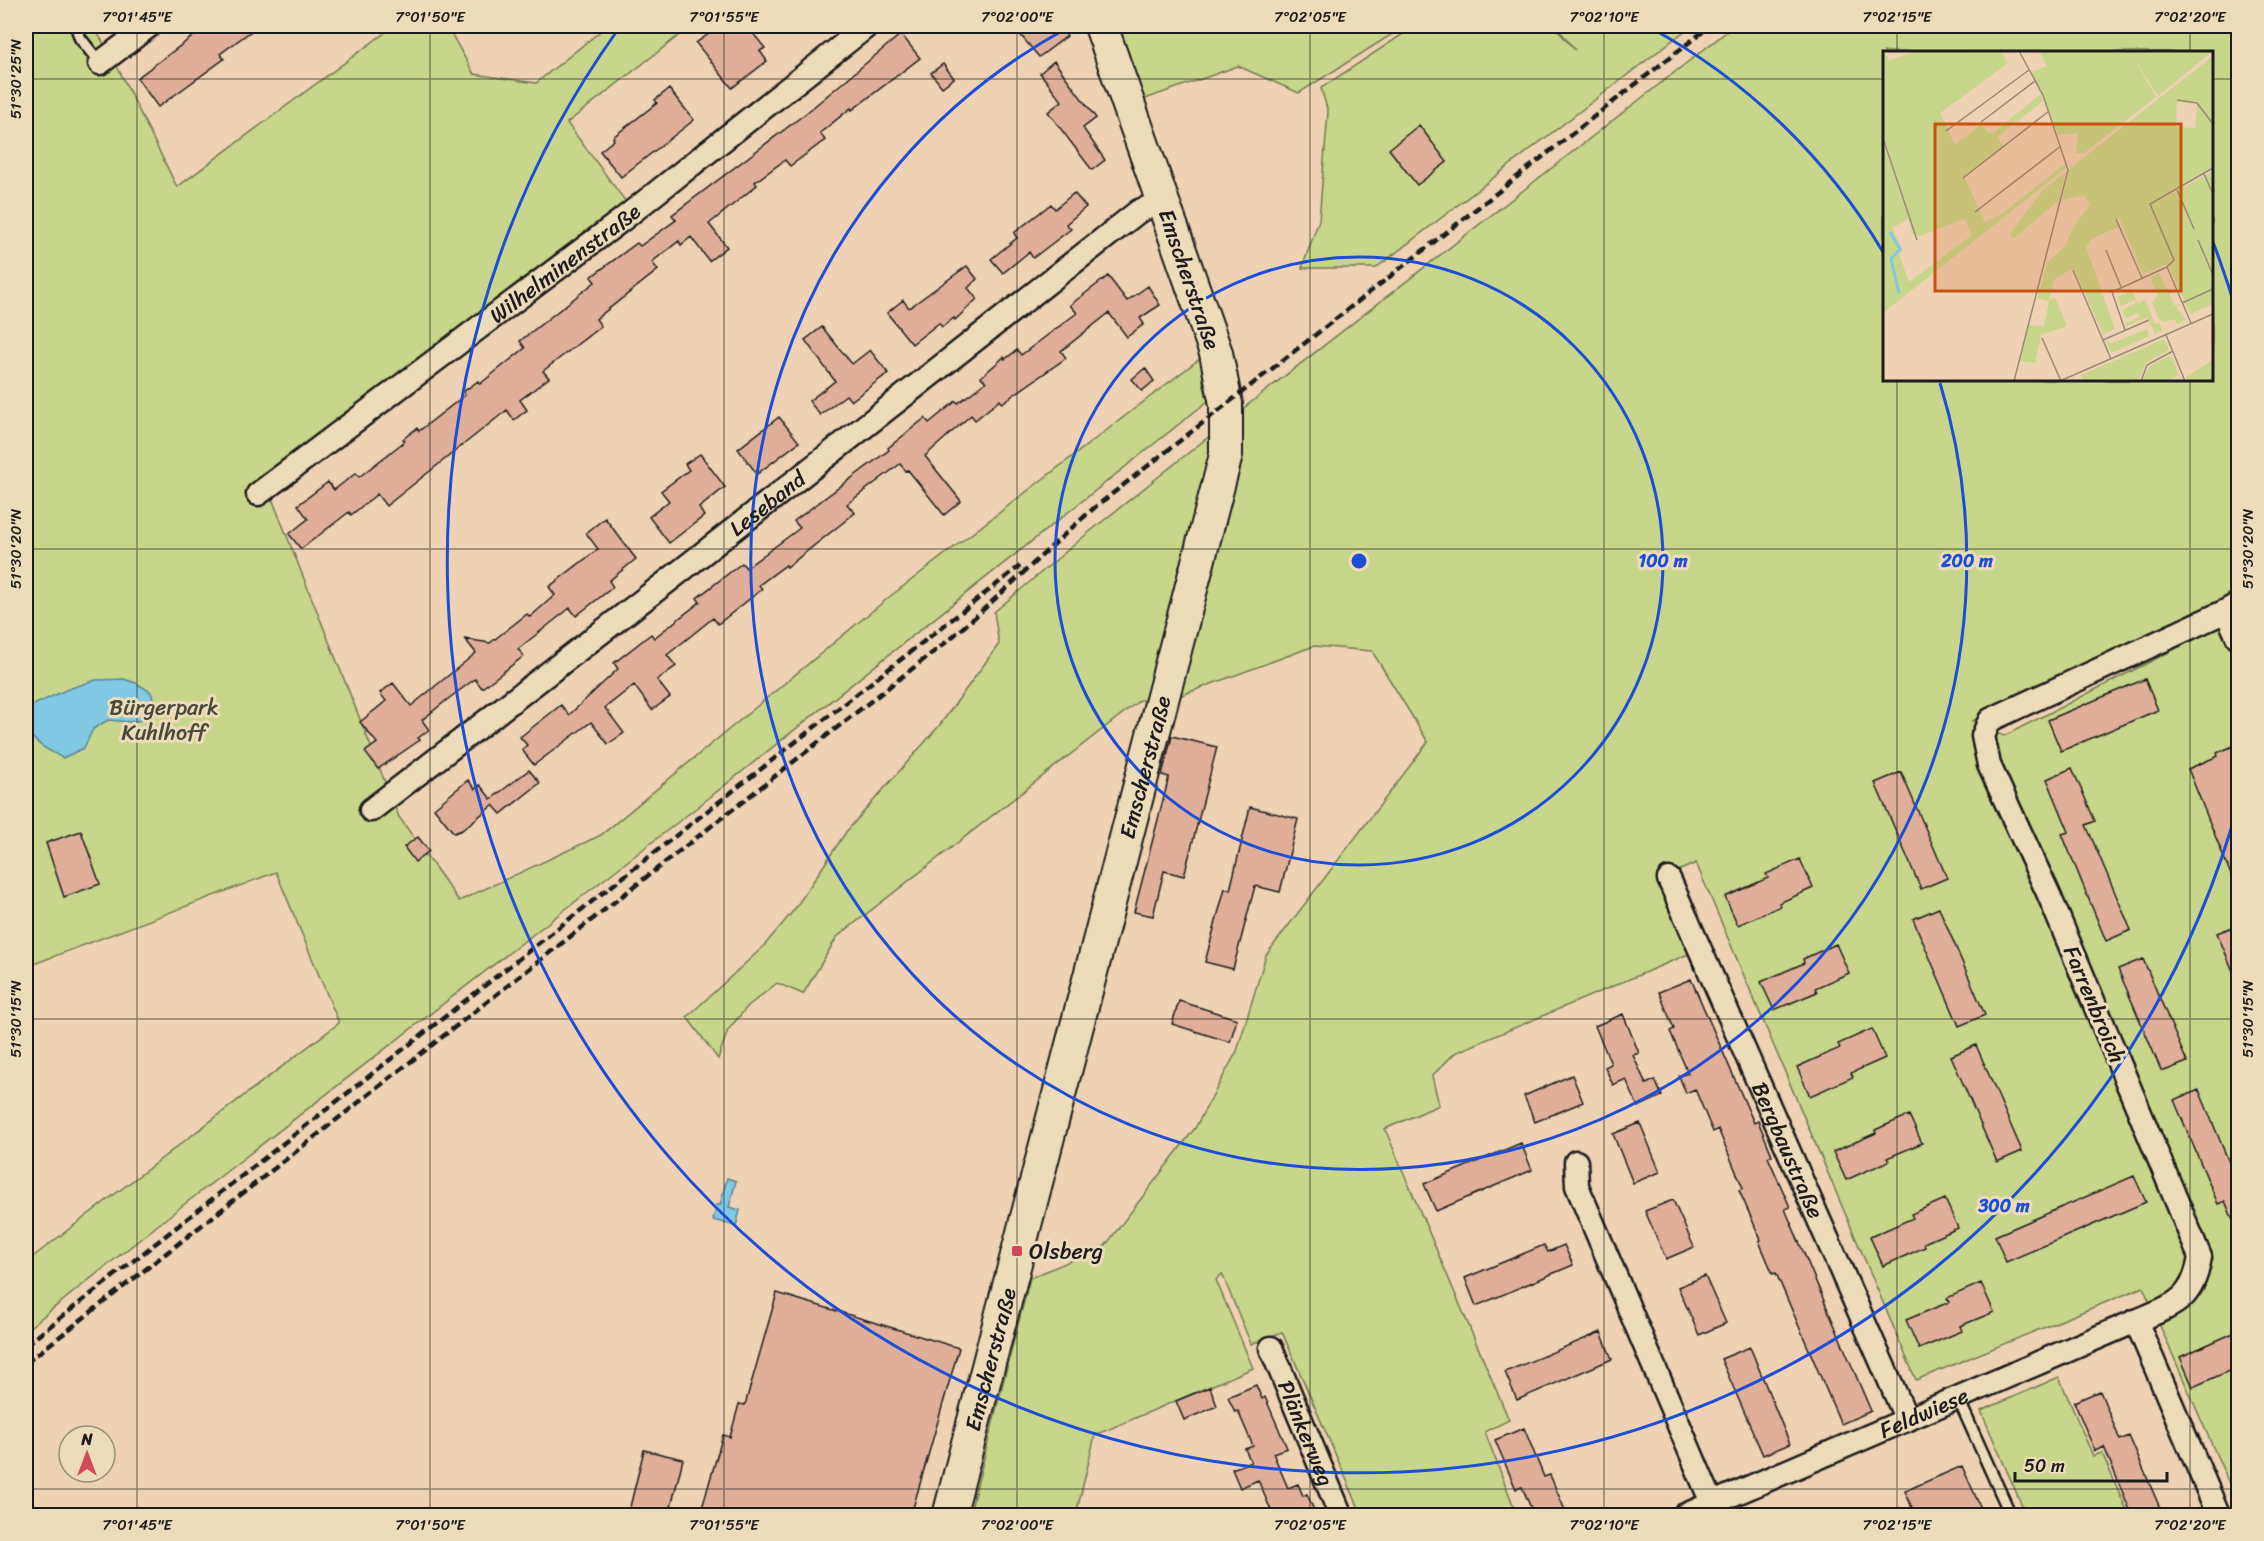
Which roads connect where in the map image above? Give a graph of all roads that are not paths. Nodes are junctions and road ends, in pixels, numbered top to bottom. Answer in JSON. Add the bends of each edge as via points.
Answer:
{"nodes":[{"id":1,"x":76,"y":26,"type":"edge"},
{"id":2,"x":150,"y":26,"type":"edge"},
{"id":3,"x":867,"y":26,"type":"edge"},
{"id":4,"x":1101,"y":26,"type":"edge"},
{"id":5,"x":100,"y":63,"type":"joint"},
{"id":6,"x":1164,"y":201,"type":"junction"},
{"id":7,"x":258,"y":494,"type":"dead end"},
{"id":8,"x":2232,"y":608,"type":"edge"},
{"id":9,"x":2238,"y":638,"type":"edge"},
{"id":10,"x":371,"y":810,"type":"dead end"},
{"id":11,"x":1669,"y":879,"type":"dead end"},
{"id":12,"x":1576,"y":1162,"type":"dead end"},
{"id":13,"x":2136,"y":1321,"type":"junction"},
{"id":14,"x":1271,"y":1348,"type":"dead end"},
{"id":15,"x":1958,"y":1398,"type":"junction"},
{"id":16,"x":1907,"y":1420,"type":"junction"},
{"id":17,"x":1712,"y":1503,"type":"junction"},
{"id":18,"x":949,"y":1515,"type":"edge"},
{"id":19,"x":1341,"y":1515,"type":"edge"},
{"id":20,"x":1683,"y":1515,"type":"edge"},
{"id":21,"x":2011,"y":1515,"type":"edge"},
{"id":22,"x":2219,"y":1515,"type":"edge"}],
"edges":[{"from":1,"to":5,"type":"lane","via":[[80,38]]},
{"from":2,"to":5,"type":"street"},
{"from":3,"to":7,"type":"street","name":"Wilhelminenstraße","via":[[623,219]]},
{"from":4,"to":6,"type":"street","name":"Emscherstraße"},
{"from":6,"to":10,"type":"street","name":"Leseband","via":[[1130,218]]},
{"from":6,"to":18,"type":"street","name":"Emscherstraße","via":[[1216,353],[1226,404],[1226,455]]},
{"from":8,"to":9,"type":"street"},
{"from":8,"to":13,"type":"street","name":"Farrenbroich","via":[[1990,720],[1983,736],[1989,765],[2049,895],[2200,1257],[2197,1276],[2187,1293],[2171,1306]]},
{"from":11,"to":16,"type":"street","name":"Bergbaustraße"},
{"from":12,"to":17,"type":"street","via":[[1577,1186]]},
{"from":13,"to":15,"type":"street","name":"Feldwiese"},
{"from":13,"to":22,"type":"street"},
{"from":14,"to":19,"type":"street","name":"Plänkerweg"},
{"from":15,"to":16,"type":"street","name":"Feldwiese"},
{"from":15,"to":21,"type":"lane"},
{"from":16,"to":17,"type":"street","name":"Feldwiese"},
{"from":17,"to":20,"type":"street","name":"Feldwiese"}]}
